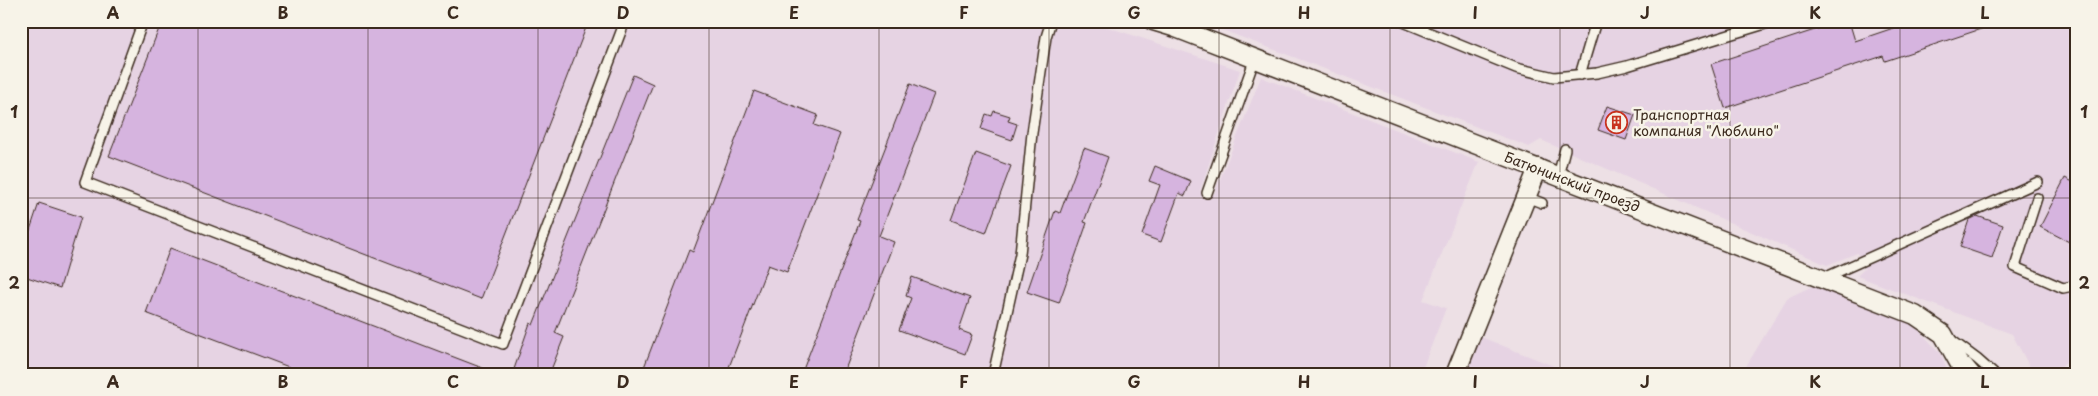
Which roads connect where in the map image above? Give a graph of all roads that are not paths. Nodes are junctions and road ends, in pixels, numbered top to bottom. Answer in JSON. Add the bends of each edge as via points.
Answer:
{"nodes":[{"id":1,"x":143,"y":21,"type":"edge"},
{"id":2,"x":1050,"y":21,"type":"edge"},
{"id":3,"x":1153,"y":21,"type":"edge"},
{"id":4,"x":1402,"y":21,"type":"edge"},
{"id":5,"x":1596,"y":21,"type":"edge"},
{"id":6,"x":1775,"y":21,"type":"edge"},
{"id":7,"x":623,"y":22,"type":"edge"},
{"id":8,"x":1255,"y":58,"type":"junction"},
{"id":9,"x":1580,"y":75,"type":"junction"},
{"id":10,"x":1564,"y":149,"type":"dead end"},
{"id":11,"x":1538,"y":168,"type":"junction"},
{"id":12,"x":1558,"y":176,"type":"junction"},
{"id":13,"x":2038,"y":182,"type":"dead end"},
{"id":14,"x":1207,"y":193,"type":"dead end"},
{"id":15,"x":2037,"y":198,"type":"dead end"},
{"id":16,"x":1822,"y":279,"type":"junction"},
{"id":17,"x":2077,"y":285,"type":"edge"},
{"id":18,"x":1943,"y":334,"type":"junction"},
{"id":19,"x":993,"y":375,"type":"edge"},
{"id":20,"x":1455,"y":375,"type":"edge"},
{"id":21,"x":1966,"y":375,"type":"edge"},
{"id":22,"x":1977,"y":375,"type":"edge"},
{"id":23,"x":1995,"y":375,"type":"edge"}],
"edges":[{"from":1,"to":7,"type":"lane","via":[[84,182],[503,344]]},
{"from":2,"to":19,"type":"lane","via":[[1032,133],[1020,254]]},
{"from":3,"to":8,"type":"street","name":"Батюнинский проезд"},
{"from":4,"to":9,"type":"lane","via":[[1516,68],[1554,76]]},
{"from":5,"to":9,"type":"lane"},
{"from":6,"to":9,"type":"lane","via":[[1627,66]]},
{"from":8,"to":11,"type":"street","name":"Батюнинский проезд"},
{"from":8,"to":14,"type":"lane"},
{"from":10,"to":12,"type":"lane"},
{"from":11,"to":12,"type":"street","name":"Батюнинский проезд"},
{"from":11,"to":20,"type":"street","via":[[1534,200]]},
{"from":12,"to":16,"type":"street","name":"Батюнинский проезд"},
{"from":13,"to":16,"type":"lane"},
{"from":15,"to":17,"type":"lane","via":[[2015,267],[2063,288]]},
{"from":16,"to":18,"type":"street","name":"Батюнинский проезд","via":[[1916,315]]},
{"from":18,"to":21,"type":"street","name":"Батюнинский проезд"},
{"from":18,"to":22,"type":"lane"},
{"from":18,"to":23,"type":"lane"}]}
